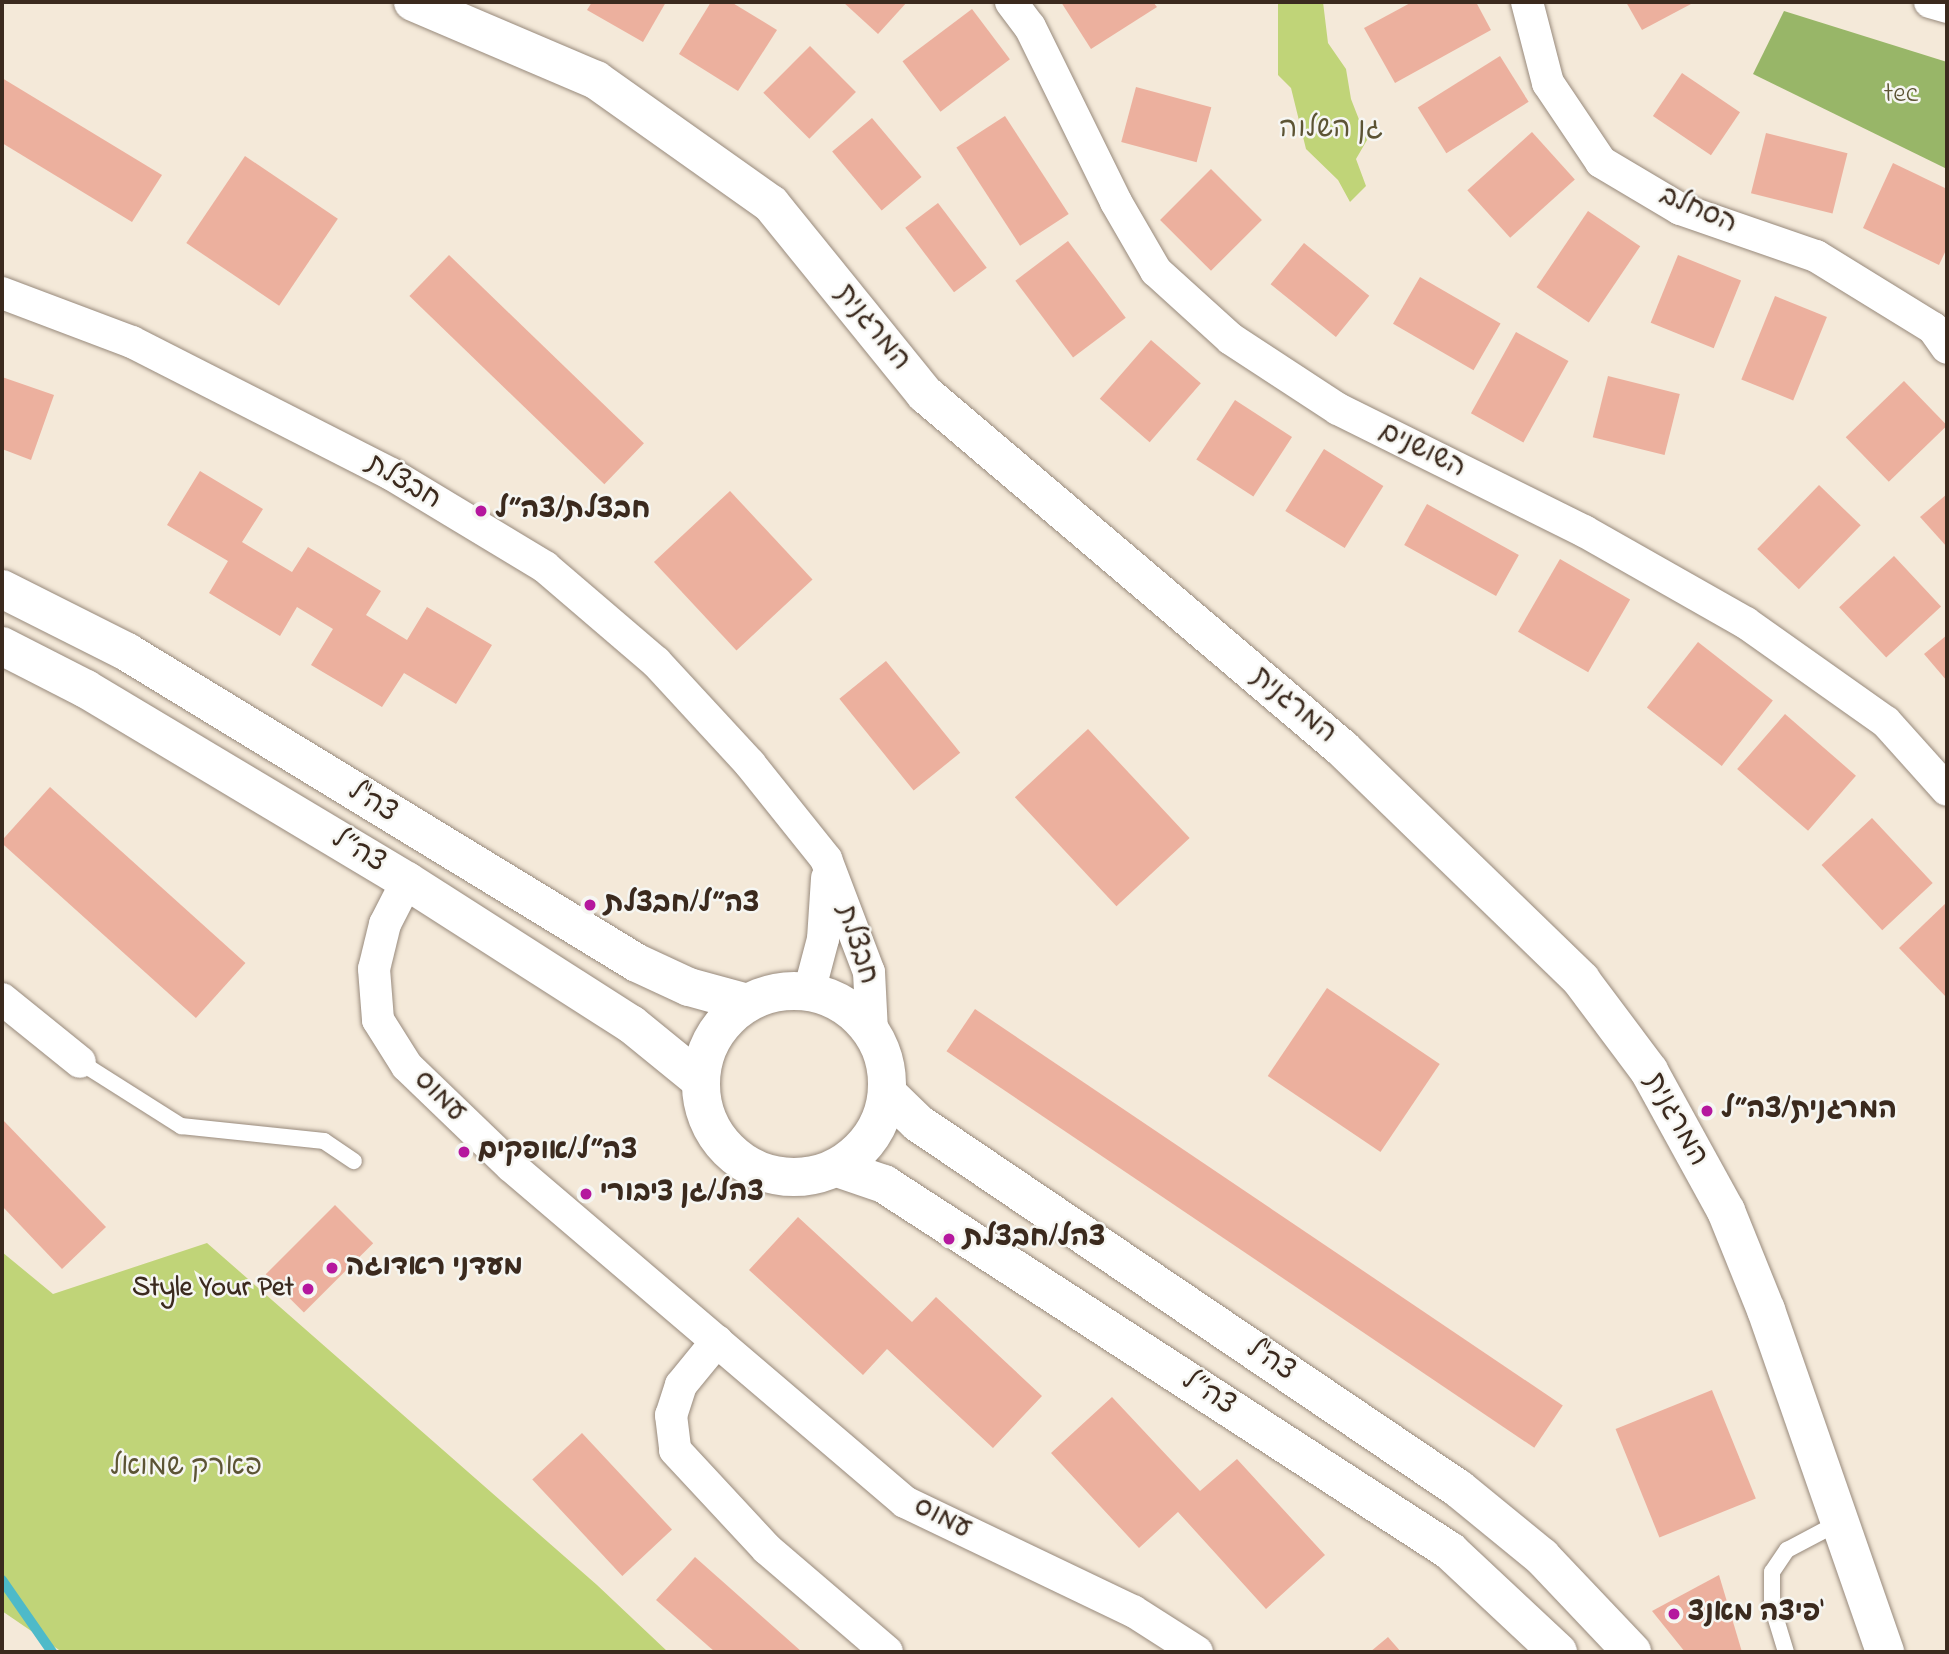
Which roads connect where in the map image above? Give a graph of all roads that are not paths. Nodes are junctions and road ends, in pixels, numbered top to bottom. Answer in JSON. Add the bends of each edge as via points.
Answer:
{"nodes":[{"id":1,"x":413,"y":2,"type":"edge"},
{"id":2,"x":1011,"y":2,"type":"edge"},
{"id":3,"x":1527,"y":2,"type":"edge"},
{"id":4,"x":1930,"y":2,"type":"edge"},
{"id":5,"x":1947,"y":7,"type":"edge"},
{"id":6,"x":2,"y":293,"type":"edge"},
{"id":7,"x":1947,"y":348,"type":"edge"},
{"id":8,"x":2,"y":589,"type":"edge"},
{"id":9,"x":2,"y":646,"type":"edge"},
{"id":10,"x":1947,"y":790,"type":"edge"},
{"id":11,"x":826,"y":859,"type":"junction"},
{"id":12,"x":407,"y":881,"type":"junction"},
{"id":13,"x":809,"y":992,"type":"junction"},
{"id":14,"x":2,"y":999,"type":"edge"},
{"id":15,"x":747,"y":1003,"type":"junction"},
{"id":16,"x":872,"y":1032,"type":"junction"},
{"id":17,"x":80,"y":1062,"type":"joint"},
{"id":18,"x":700,"y":1080,"type":"junction"},
{"id":19,"x":888,"y":1094,"type":"junction"},
{"id":20,"x":354,"y":1160,"type":"dead end"},
{"id":21,"x":837,"y":1168,"type":"junction"},
{"id":22,"x":717,"y":1341,"type":"junction"},
{"id":23,"x":1838,"y":1523,"type":"junction"},
{"id":24,"x":887,"y":1652,"type":"edge"},
{"id":25,"x":1196,"y":1652,"type":"edge"},
{"id":26,"x":1558,"y":1652,"type":"edge"},
{"id":27,"x":1632,"y":1652,"type":"edge"},
{"id":28,"x":1786,"y":1652,"type":"edge"},
{"id":29,"x":1885,"y":1652,"type":"edge"}],
"edges":[{"from":1,"to":23,"type":"main road","name":"המרגנית","via":[[596,80],[771,204],[925,394],[1343,749],[1581,980],[1649,1071],[1726,1211],[1766,1310]]},
{"from":2,"to":10,"type":"street","name":"השושנים","via":[[1030,27],[1116,202],[1156,271],[1231,338],[1338,409],[1584,531],[1746,623],[1886,722]]},
{"from":3,"to":7,"type":"street","name":"הסחלב","via":[[1548,83],[1601,162],[1680,209],[1816,256],[1933,328]]},
{"from":4,"to":5,"type":"street"},
{"from":6,"to":11,"type":"street","name":"חבצלת","via":[[132,342],[391,474],[545,567],[656,662],[750,764]]},
{"from":8,"to":15,"type":"main road","name":"צה\"ל","via":[[127,652],[637,963],[689,987]]},
{"from":9,"to":12,"type":"main road","name":"צה״ל","via":[[86,689]]},
{"from":11,"to":13,"type":"street","name":"חבצלת","via":[[825,927]]},
{"from":11,"to":16,"type":"street","name":"חבצלת","via":[[869,972]]},
{"from":12,"to":18,"type":"main road","name":"צה״ל","via":[[631,1024]]},
{"from":12,"to":22,"type":"street","name":"עמוס","via":[[385,924],[374,969],[378,1020],[407,1066],[511,1166]]},
{"from":13,"to":15,"type":"main road","via":[[777,992]]},
{"from":13,"to":16,"type":"main road","via":[[855,1013]]},
{"from":14,"to":17,"type":"street"},
{"from":15,"to":18,"type":"main road","via":[[723,1023],[706,1050]]},
{"from":16,"to":19,"type":"main road","via":[[882,1051]]},
{"from":17,"to":20,"type":"lane","via":[[181,1126],[324,1141]]},
{"from":18,"to":21,"type":"main road","via":[[703,1108],[714,1133],[744,1162],[782,1178],[810,1177]]},
{"from":19,"to":21,"type":"main road","via":[[872,1138]]},
{"from":19,"to":27,"type":"main road","name":"צה\"ל","via":[[918,1123],[1460,1489],[1542,1557]]},
{"from":21,"to":26,"type":"main road","name":"צה״ל","via":[[884,1184],[1450,1551]]},
{"from":22,"to":24,"type":"street","via":[[681,1385],[671,1415],[675,1450],[767,1549]]},
{"from":22,"to":25,"type":"street","name":"עמוס","via":[[905,1502],[1133,1611]]},
{"from":23,"to":28,"type":"lane","via":[[1787,1550],[1772,1572],[1772,1606]]},
{"from":23,"to":29,"type":"main road","name":"המרגנית"}]}
